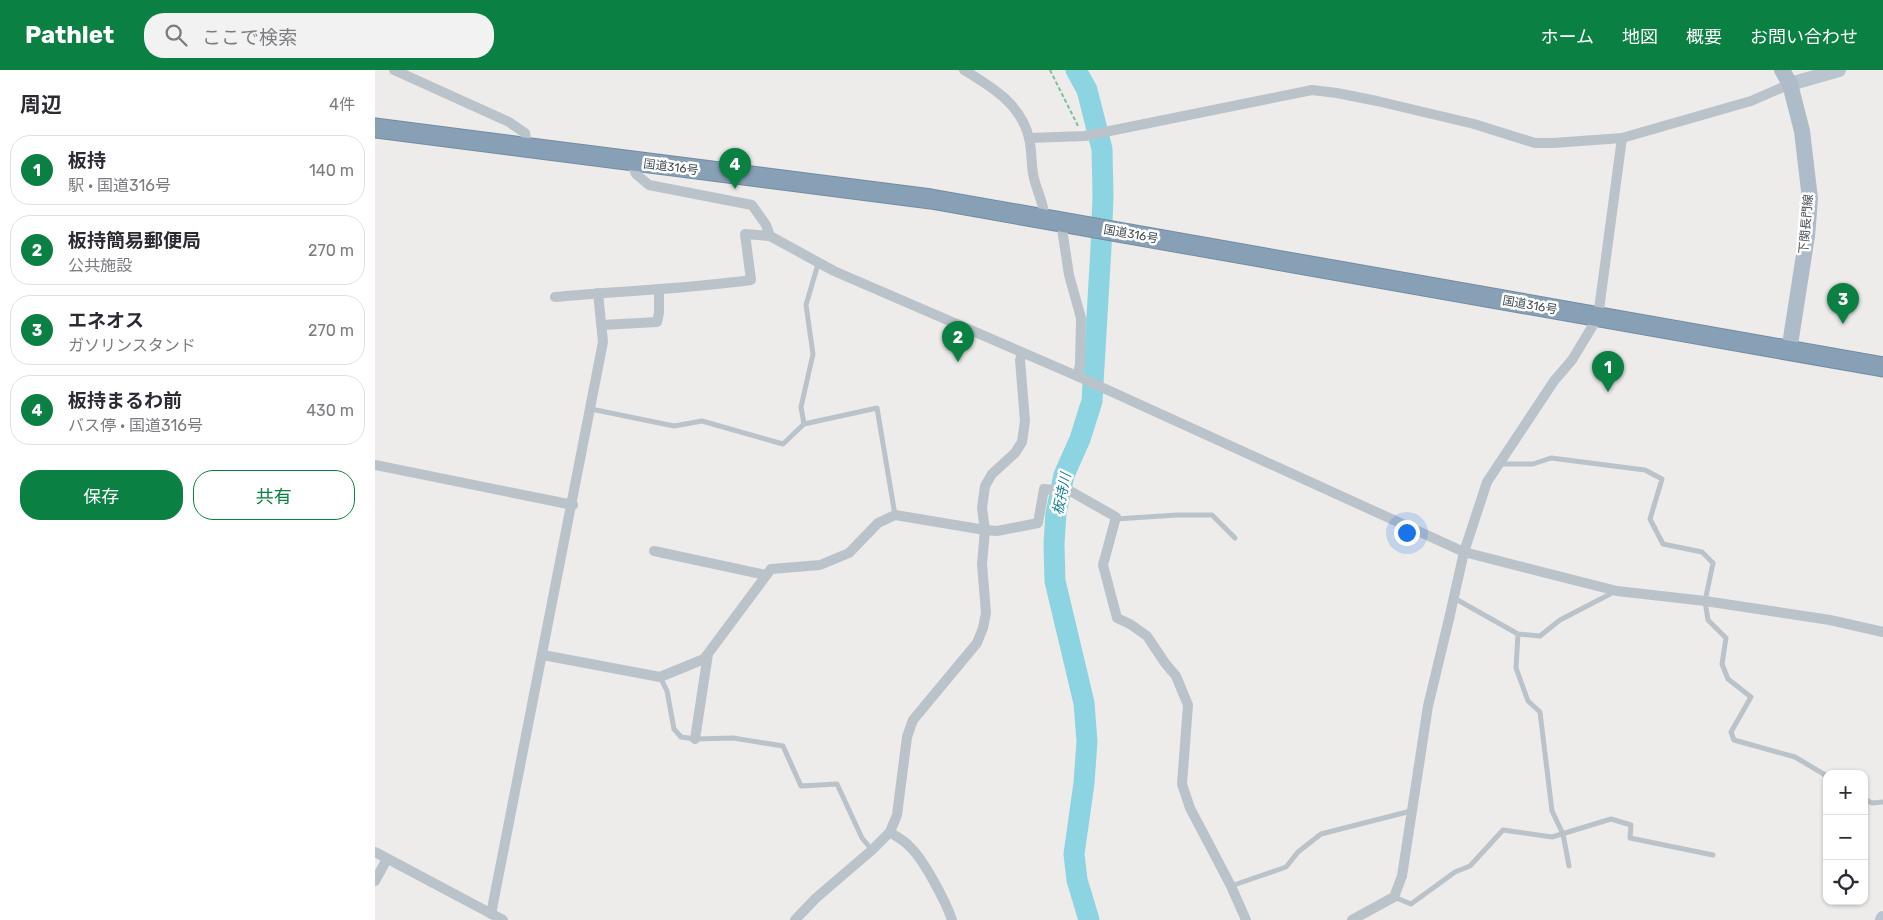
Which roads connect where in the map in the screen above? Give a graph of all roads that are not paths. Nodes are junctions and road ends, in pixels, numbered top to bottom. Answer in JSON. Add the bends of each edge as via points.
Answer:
{"nodes":[{"id":1,"x":394,"y":70,"type":"edge"},
{"id":2,"x":964,"y":70,"type":"edge"},
{"id":3,"x":1839,"y":70,"type":"edge"},
{"id":4,"x":1786,"y":77,"type":"edge"},
{"id":5,"x":375,"y":128,"type":"edge"},
{"id":6,"x":1029,"y":138,"type":"junction"},
{"id":7,"x":1622,"y":138,"type":"junction"},
{"id":8,"x":527,"y":148,"type":"junction"},
{"id":9,"x":629,"y":161,"type":"junction"},
{"id":10,"x":1060,"y":222,"type":"junction"},
{"id":11,"x":770,"y":236,"type":"junction"},
{"id":12,"x":818,"y":264,"type":"junction"},
{"id":13,"x":659,"y":289,"type":"junction"},
{"id":14,"x":598,"y":293,"type":"junction"},
{"id":15,"x":555,"y":297,"type":"dead end"},
{"id":16,"x":1597,"y":317,"type":"junction"},
{"id":17,"x":602,"y":325,"type":"junction"},
{"id":18,"x":1789,"y":350,"type":"junction"},
{"id":19,"x":1021,"y":353,"type":"junction"},
{"id":20,"x":1883,"y":367,"type":"edge"},
{"id":21,"x":1081,"y":378,"type":"junction"},
{"id":22,"x":591,"y":409,"type":"junction"},
{"id":23,"x":804,"y":424,"type":"junction"},
{"id":24,"x":1499,"y":464,"type":"junction"},
{"id":25,"x":375,"y":465,"type":"edge"},
{"id":26,"x":573,"y":505,"type":"junction"},
{"id":27,"x":895,"y":514,"type":"junction"},
{"id":28,"x":1115,"y":519,"type":"junction"},
{"id":29,"x":985,"y":530,"type":"junction"},
{"id":30,"x":1235,"y":538,"type":"dead end"},
{"id":31,"x":655,"y":551,"type":"dead end"},
{"id":32,"x":1464,"y":552,"type":"junction"},
{"id":33,"x":766,"y":575,"type":"junction"},
{"id":34,"x":1617,"y":591,"type":"junction"},
{"id":35,"x":1454,"y":598,"type":"junction"},
{"id":36,"x":1705,"y":601,"type":"junction"},
{"id":37,"x":1883,"y":632,"type":"edge"},
{"id":38,"x":1518,"y":634,"type":"junction"},
{"id":39,"x":708,"y":654,"type":"junction"},
{"id":40,"x":543,"y":655,"type":"junction"},
{"id":41,"x":660,"y":677,"type":"junction"},
{"id":42,"x":695,"y":739,"type":"junction"},
{"id":43,"x":1823,"y":774,"type":"edge"},
{"id":44,"x":1868,"y":801,"type":"edge"},
{"id":45,"x":1883,"y":802,"type":"edge"},
{"id":46,"x":1411,"y":811,"type":"junction"},
{"id":47,"x":890,"y":832,"type":"junction"},
{"id":48,"x":1563,"y":834,"type":"junction"},
{"id":49,"x":872,"y":850,"type":"junction"},
{"id":50,"x":375,"y":852,"type":"edge"},
{"id":51,"x":1713,"y":855,"type":"dead end"},
{"id":52,"x":387,"y":859,"type":"junction"},
{"id":53,"x":1569,"y":866,"type":"dead end"},
{"id":54,"x":375,"y":881,"type":"edge"},
{"id":55,"x":1231,"y":886,"type":"junction"},
{"id":56,"x":1394,"y":897,"type":"junction"},
{"id":57,"x":491,"y":914,"type":"junction"},
{"id":58,"x":503,"y":920,"type":"edge"},
{"id":59,"x":795,"y":920,"type":"edge"},
{"id":60,"x":952,"y":920,"type":"edge"},
{"id":61,"x":1246,"y":920,"type":"edge"},
{"id":62,"x":1352,"y":920,"type":"edge"}],
"edges":[{"from":1,"to":8,"type":"street","via":[[509,122],[525,133]]},
{"from":2,"to":6,"type":"street","via":[[1006,98],[1018,111]]},
{"from":3,"to":4,"type":"street"},
{"from":4,"to":7,"type":"street","via":[[1751,101]]},
{"from":4,"to":18,"type":"main road","name":"下関長門線","via":[[1802,131],[1811,199]]},
{"from":5,"to":8,"type":"highway","name":"国道316号"},
{"from":6,"to":7,"type":"street","via":[[1082,136],[1312,90],[1377,100],[1535,143]]},
{"from":6,"to":10,"type":"street","via":[[1033,175],[1045,211]]},
{"from":7,"to":16,"type":"street"},
{"from":8,"to":9,"type":"highway","name":"国道316号"},
{"from":9,"to":10,"type":"highway","name":"国道316号","via":[[931,199]]},
{"from":9,"to":11,"type":"street","via":[[636,174],[649,185],[752,205]]},
{"from":10,"to":16,"type":"highway","name":"国道316号"},
{"from":10,"to":21,"type":"street","via":[[1069,275],[1081,318]]},
{"from":11,"to":12,"type":"street"},
{"from":11,"to":13,"type":"street","via":[[745,234],[751,280],[696,288]]},
{"from":12,"to":19,"type":"street"},
{"from":12,"to":23,"type":"lane","via":[[806,306],[813,354],[801,407]]},
{"from":13,"to":14,"type":"street"},
{"from":13,"to":17,"type":"street","via":[[657,322]]},
{"from":14,"to":15,"type":"street"},
{"from":14,"to":17,"type":"street"},
{"from":16,"to":18,"type":"highway","name":"国道316号"},
{"from":16,"to":24,"type":"street","via":[[1572,360],[1554,381]]},
{"from":17,"to":22,"type":"street","via":[[603,342]]},
{"from":18,"to":20,"type":"highway","name":"国道316号"},
{"from":19,"to":21,"type":"street"},
{"from":19,"to":29,"type":"street","via":[[1025,421],[1022,442],[985,486],[982,508]]},
{"from":21,"to":32,"type":"street"},
{"from":22,"to":23,"type":"lane","via":[[674,426],[702,421],[783,444]]},
{"from":22,"to":26,"type":"street"},
{"from":23,"to":27,"type":"lane","via":[[877,408]]},
{"from":24,"to":32,"type":"street","via":[[1487,482]]},
{"from":24,"to":36,"type":"lane","via":[[1533,464],[1551,458],[1645,470],[1662,479],[1650,519],[1663,544],[1702,552],[1713,563]]},
{"from":25,"to":26,"type":"street"},
{"from":26,"to":40,"type":"street"},
{"from":27,"to":29,"type":"street"},
{"from":27,"to":33,"type":"street","via":[[878,523],[849,553],[820,565],[771,569]]},
{"from":28,"to":29,"type":"street","via":[[1072,492],[1044,489],[1038,523],[997,531]]},
{"from":28,"to":30,"type":"lane","via":[[1212,515]]},
{"from":28,"to":55,"type":"street","via":[[1103,565],[1117,618],[1147,636],[1177,676],[1188,705],[1182,784],[1193,815]]},
{"from":29,"to":47,"type":"street","via":[[982,564],[986,613],[983,628],[977,643],[913,720],[907,736],[897,815]]},
{"from":31,"to":33,"type":"street"},
{"from":32,"to":34,"type":"street"},
{"from":32,"to":35,"type":"street"},
{"from":33,"to":39,"type":"street"},
{"from":34,"to":36,"type":"street"},
{"from":34,"to":38,"type":"lane","via":[[1560,620],[1540,636]]},
{"from":35,"to":38,"type":"lane"},
{"from":35,"to":46,"type":"street","via":[[1428,706]]},
{"from":36,"to":37,"type":"street","via":[[1830,620]]},
{"from":36,"to":43,"type":"lane","via":[[1708,620],[1726,638],[1722,664],[1728,679],[1751,697],[1731,732],[1734,740],[1795,757]]},
{"from":38,"to":48,"type":"lane","via":[[1516,668],[1529,701],[1540,712],[1552,811]]},
{"from":39,"to":41,"type":"street","via":[[705,659]]},
{"from":39,"to":42,"type":"street"},
{"from":40,"to":41,"type":"street"},
{"from":40,"to":57,"type":"street"},
{"from":41,"to":42,"type":"lane","via":[[667,691],[674,729],[681,737]]},
{"from":42,"to":49,"type":"lane","via":[[733,738],[783,746],[801,786],[837,784],[862,838]]},
{"from":44,"to":45,"type":"lane"},
{"from":46,"to":55,"type":"lane","via":[[1321,834],[1285,867]]},
{"from":46,"to":56,"type":"street","via":[[1402,876]]},
{"from":47,"to":49,"type":"street"},
{"from":47,"to":60,"type":"street","via":[[909,846],[918,858]]},
{"from":48,"to":51,"type":"lane","via":[[1611,819],[1631,825],[1630,838]]},
{"from":48,"to":53,"type":"lane"},
{"from":48,"to":56,"type":"lane","via":[[1552,837],[1503,830],[1470,866],[1455,872],[1411,904]]},
{"from":49,"to":59,"type":"street"},
{"from":50,"to":52,"type":"street"},
{"from":52,"to":54,"type":"street"},
{"from":52,"to":57,"type":"street"},
{"from":55,"to":61,"type":"street"},
{"from":56,"to":62,"type":"street"},
{"from":57,"to":58,"type":"street"}]}
